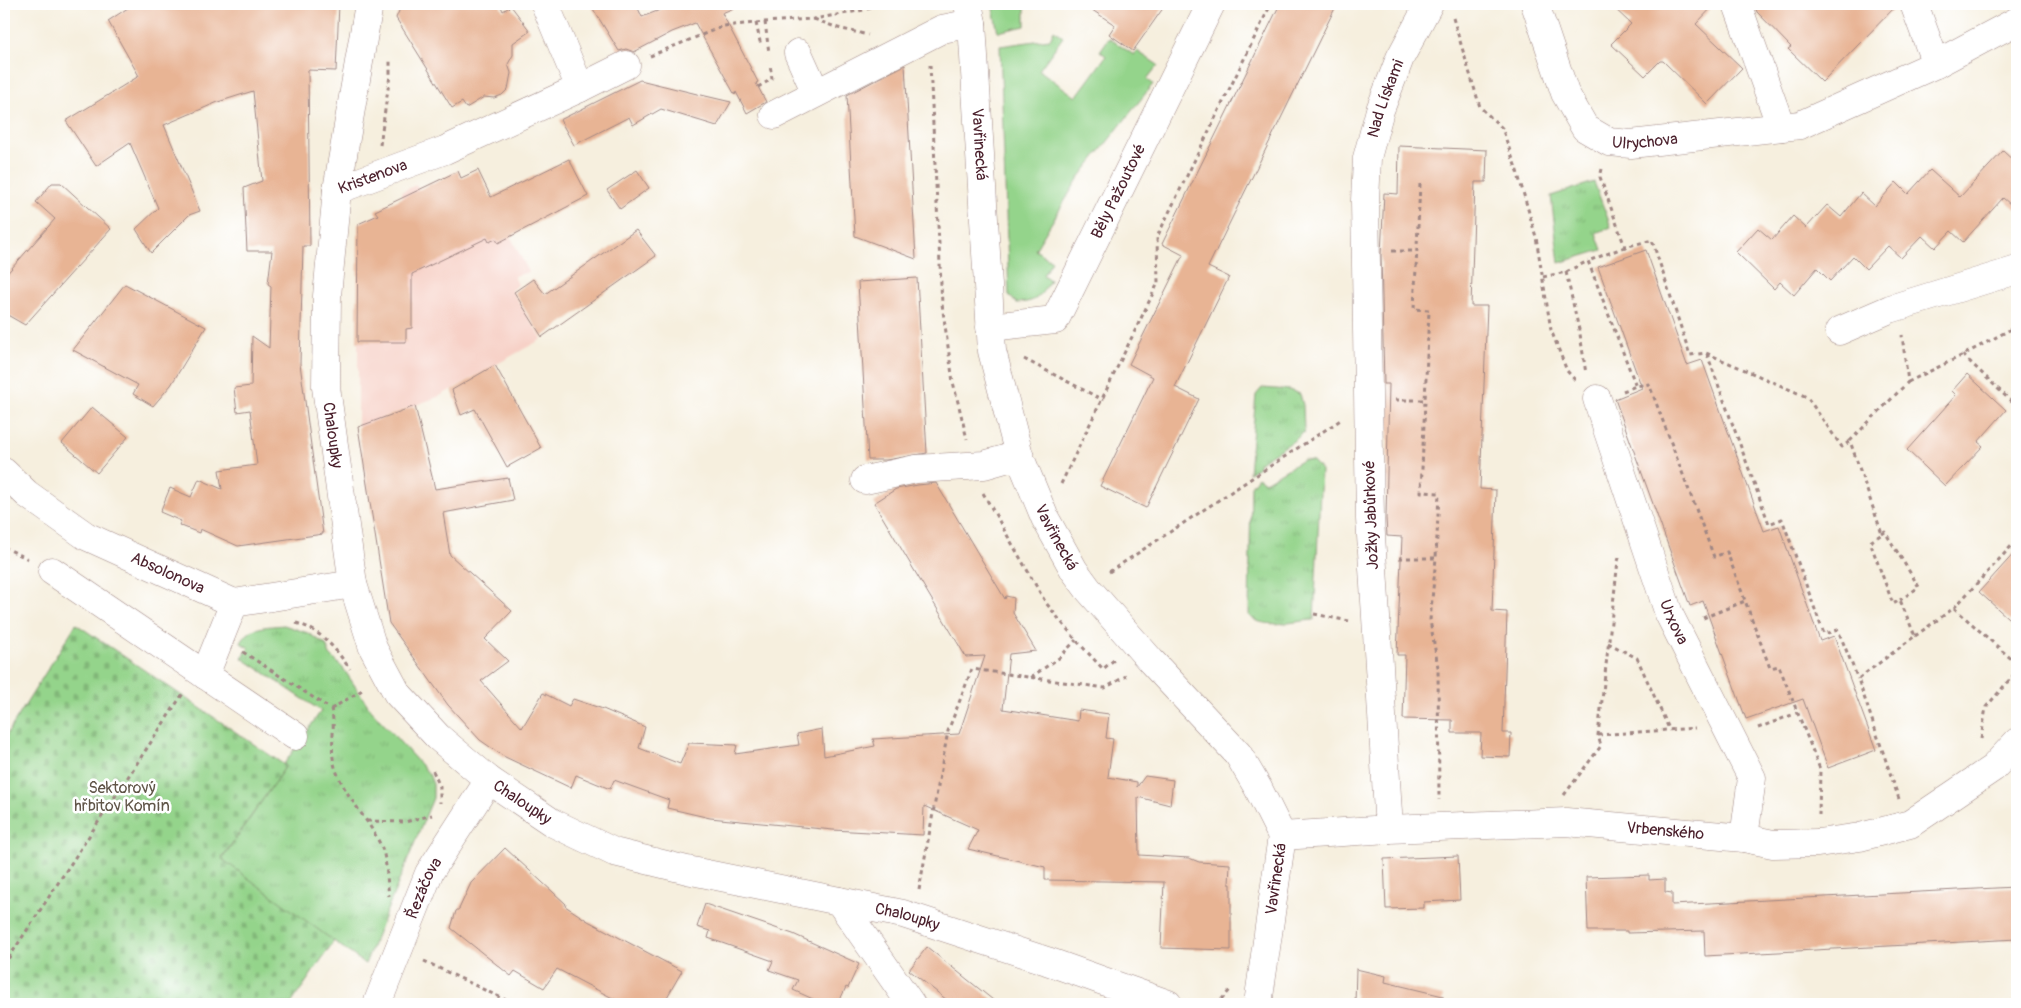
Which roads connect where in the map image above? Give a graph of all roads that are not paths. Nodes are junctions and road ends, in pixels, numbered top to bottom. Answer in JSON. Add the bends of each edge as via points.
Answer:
{"nodes":[{"id":1,"x":369,"y":4,"type":"edge"},
{"id":2,"x":545,"y":4,"type":"edge"},
{"id":3,"x":1211,"y":4,"type":"edge"},
{"id":4,"x":1535,"y":4,"type":"edge"},
{"id":5,"x":1737,"y":4,"type":"edge"},
{"id":6,"x":1914,"y":4,"type":"edge"},
{"id":7,"x":1440,"y":8,"type":"edge"},
{"id":8,"x":970,"y":13,"type":"edge"},
{"id":9,"x":2017,"y":21,"type":"edge"},
{"id":10,"x":798,"y":52,"type":"dead end"},
{"id":11,"x":1936,"y":64,"type":"junction"},
{"id":12,"x":626,"y":65,"type":"road end"},
{"id":13,"x":580,"y":88,"type":"junction"},
{"id":14,"x":816,"y":93,"type":"junction"},
{"id":15,"x":774,"y":115,"type":"dead end"},
{"id":16,"x":1781,"y":128,"type":"junction"},
{"id":17,"x":337,"y":190,"type":"junction"},
{"id":18,"x":1365,"y":201,"type":"joint"},
{"id":19,"x":2017,"y":270,"type":"edge"},
{"id":20,"x":990,"y":327,"type":"junction"},
{"id":21,"x":1839,"y":331,"type":"dead end"},
{"id":22,"x":1588,"y":387,"type":"road end"},
{"id":23,"x":1019,"y":455,"type":"junction"},
{"id":24,"x":4,"y":472,"type":"edge"},
{"id":25,"x":865,"y":480,"type":"dead end"},
{"id":26,"x":52,"y":571,"type":"dead end"},
{"id":27,"x":353,"y":584,"type":"junction"},
{"id":28,"x":234,"y":603,"type":"junction"},
{"id":29,"x":202,"y":673,"type":"junction"},
{"id":30,"x":294,"y":736,"type":"dead end"},
{"id":31,"x":2017,"y":742,"type":"edge"},
{"id":32,"x":489,"y":780,"type":"junction"},
{"id":33,"x":1389,"y":829,"type":"junction"},
{"id":34,"x":1282,"y":836,"type":"junction"},
{"id":35,"x":1744,"y":838,"type":"junction"},
{"id":36,"x":839,"y":901,"type":"junction"},
{"id":37,"x":377,"y":1004,"type":"edge"},
{"id":38,"x":911,"y":1004,"type":"edge"},
{"id":39,"x":1168,"y":1004,"type":"edge"},
{"id":40,"x":1258,"y":1004,"type":"edge"}],
"edges":[{"from":1,"to":17,"type":"street","name":"Kristenova"},
{"from":2,"to":13,"type":"street"},
{"from":3,"to":20,"type":"street","name":"Běly Pažoutové","via":[[1054,320]]},
{"from":4,"to":16,"type":"street","name":"Ulrychova","via":[[1565,94],[1585,128],[1609,142],[1630,144]]},
{"from":5,"to":16,"type":"street"},
{"from":6,"to":11,"type":"street"},
{"from":7,"to":18,"type":"street","name":"Nad Lískami","via":[[1400,58],[1380,110],[1367,158]]},
{"from":8,"to":14,"type":"street"},
{"from":8,"to":20,"type":"street","name":"Vavřinecká"},
{"from":9,"to":11,"type":"street","name":"Ulrychova"},
{"from":10,"to":14,"type":"street"},
{"from":11,"to":16,"type":"street","name":"Ulrychova","via":[[1800,125]]},
{"from":12,"to":13,"type":"street","name":"Kristenova"},
{"from":13,"to":17,"type":"street","name":"Kristenova","via":[[445,150]]},
{"from":14,"to":15,"type":"street"},
{"from":17,"to":27,"type":"street","name":"Chaloupky","via":[[327,296],[326,387]]},
{"from":18,"to":33,"type":"street","name":"Jožky Jabůrkové","via":[[1372,558]]},
{"from":19,"to":21,"type":"street","via":[[1890,309]]},
{"from":20,"to":23,"type":"street","name":"Vavřinecká","via":[[992,351]]},
{"from":22,"to":35,"type":"street","name":"Urxova","via":[[1669,614],[1752,778]]},
{"from":23,"to":25,"type":"street","via":[[984,465],[916,469]]},
{"from":23,"to":34,"type":"street","name":"Vavřinecká","via":[[1045,518],[1074,570],[1151,661],[1238,754]]},
{"from":24,"to":28,"type":"street","name":"Absolonova","via":[[27,494],[86,536]]},
{"from":26,"to":29,"type":"street"},
{"from":27,"to":28,"type":"street"},
{"from":27,"to":32,"type":"street","name":"Chaloupky","via":[[373,648],[397,693],[438,737]]},
{"from":28,"to":29,"type":"street"},
{"from":29,"to":30,"type":"street"},
{"from":31,"to":35,"type":"street","name":"Vrbenského","via":[[1993,768],[1910,824],[1860,837],[1818,843],[1773,844]]},
{"from":32,"to":36,"type":"street","name":"Chaloupky","via":[[553,823],[614,852]]},
{"from":32,"to":37,"type":"street","name":"Řezáčova","via":[[429,873]]},
{"from":33,"to":34,"type":"street","name":"Vrbenského"},
{"from":33,"to":35,"type":"street","name":"Vrbenského","via":[[1566,822]]},
{"from":34,"to":40,"type":"street","name":"Vavřinecká"},
{"from":36,"to":38,"type":"street"},
{"from":36,"to":39,"type":"street","name":"Chaloupky","via":[[903,914]]}]}
